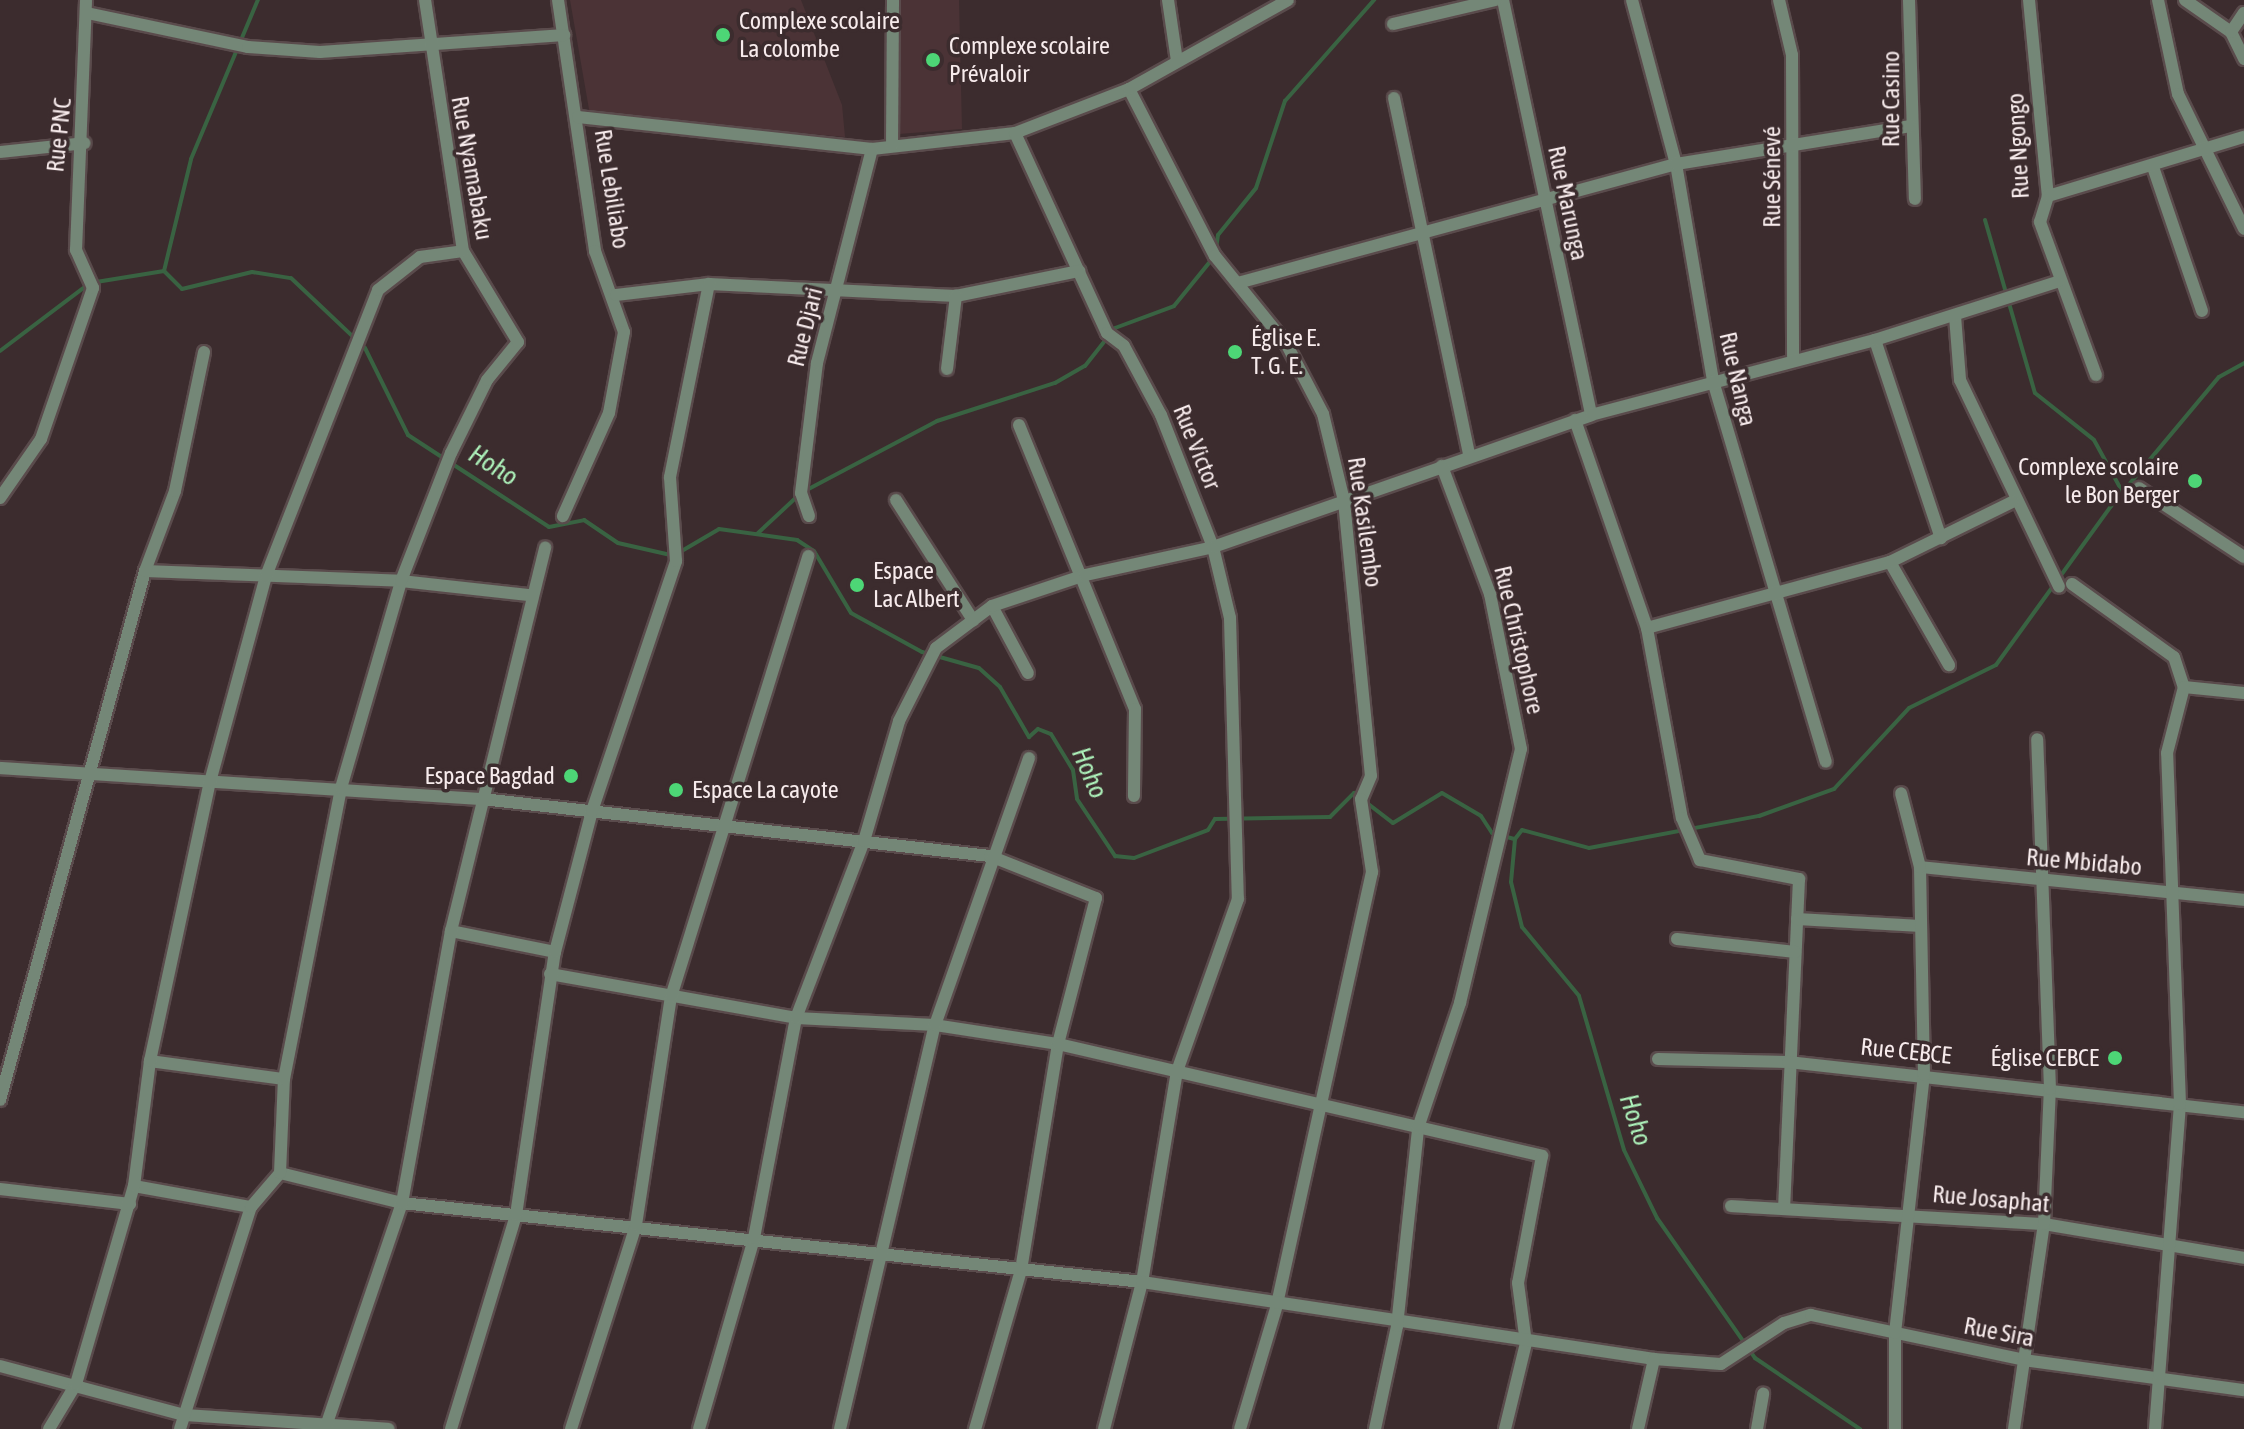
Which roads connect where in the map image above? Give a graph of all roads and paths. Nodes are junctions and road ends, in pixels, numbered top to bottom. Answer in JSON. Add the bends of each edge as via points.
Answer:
{"nodes":[{"id":1,"x":425,"y":0,"type":"edge"},
{"id":2,"x":558,"y":0,"type":"edge"},
{"id":3,"x":893,"y":0,"type":"edge"},
{"id":4,"x":1168,"y":0,"type":"edge"},
{"id":5,"x":1288,"y":0,"type":"edge"},
{"id":6,"x":1495,"y":0,"type":"edge"},
{"id":7,"x":1503,"y":0,"type":"edge"},
{"id":8,"x":1632,"y":0,"type":"edge"},
{"id":9,"x":1779,"y":0,"type":"edge"},
{"id":10,"x":1909,"y":0,"type":"edge"},
{"id":11,"x":2029,"y":0,"type":"edge"},
{"id":12,"x":2158,"y":0,"type":"edge"},
{"id":13,"x":2185,"y":0,"type":"edge"},
{"id":14,"x":86,"y":6,"type":"edge"},
{"id":15,"x":2244,"y":13,"type":"edge"},
{"id":16,"x":1393,"y":24,"type":"dead end"},
{"id":17,"x":2231,"y":32,"type":"junction"},
{"id":18,"x":564,"y":35,"type":"junction"},
{"id":19,"x":429,"y":44,"type":"junction"},
{"id":20,"x":2244,"y":59,"type":"edge"},
{"id":21,"x":1177,"y":61,"type":"junction"},
{"id":22,"x":1129,"y":89,"type":"junction"},
{"id":23,"x":1394,"y":98,"type":"dead end"},
{"id":24,"x":578,"y":117,"type":"junction"},
{"id":25,"x":1911,"y":126,"type":"junction"},
{"id":26,"x":1015,"y":133,"type":"junction"},
{"id":27,"x":2244,"y":137,"type":"edge"},
{"id":28,"x":85,"y":143,"type":"junction"},
{"id":29,"x":1794,"y":143,"type":"junction"},
{"id":30,"x":892,"y":146,"type":"junction"},
{"id":31,"x":872,"y":149,"type":"junction"},
{"id":32,"x":2209,"y":151,"type":"junction"},
{"id":33,"x":0,"y":152,"type":"edge"},
{"id":34,"x":1676,"y":164,"type":"junction"},
{"id":35,"x":2153,"y":167,"type":"junction"},
{"id":36,"x":2048,"y":196,"type":"junction"},
{"id":37,"x":1544,"y":199,"type":"junction"},
{"id":38,"x":1915,"y":199,"type":"dead end"},
{"id":39,"x":2244,"y":229,"type":"edge"},
{"id":40,"x":1420,"y":231,"type":"junction"},
{"id":41,"x":463,"y":251,"type":"junction"},
{"id":42,"x":1079,"y":271,"type":"junction"},
{"id":43,"x":2057,"y":282,"type":"junction"},
{"id":44,"x":1238,"y":283,"type":"junction"},
{"id":45,"x":709,"y":284,"type":"junction"},
{"id":46,"x":836,"y":293,"type":"junction"},
{"id":47,"x":616,"y":295,"type":"junction"},
{"id":48,"x":956,"y":296,"type":"junction"},
{"id":49,"x":2202,"y":311,"type":"dead end"},
{"id":50,"x":1955,"y":316,"type":"junction"},
{"id":51,"x":1875,"y":340,"type":"junction"},
{"id":52,"x":204,"y":352,"type":"dead end"},
{"id":53,"x":1793,"y":356,"type":"junction"},
{"id":54,"x":947,"y":369,"type":"dead end"},
{"id":55,"x":2096,"y":375,"type":"dead end"},
{"id":56,"x":1713,"y":381,"type":"junction"},
{"id":57,"x":1591,"y":415,"type":"junction"},
{"id":58,"x":1575,"y":420,"type":"junction"},
{"id":59,"x":1019,"y":425,"type":"dead end"},
{"id":60,"x":1469,"y":454,"type":"junction"},
{"id":61,"x":1442,"y":466,"type":"junction"},
{"id":62,"x":2139,"y":488,"type":"dead end"},
{"id":63,"x":0,"y":498,"type":"edge"},
{"id":64,"x":896,"y":500,"type":"dead end"},
{"id":65,"x":1344,"y":501,"type":"junction"},
{"id":66,"x":2012,"y":502,"type":"junction"},
{"id":67,"x":563,"y":516,"type":"dead end"},
{"id":68,"x":809,"y":516,"type":"dead end"},
{"id":69,"x":1941,"y":538,"type":"junction"},
{"id":70,"x":545,"y":547,"type":"dead end"},
{"id":71,"x":1213,"y":547,"type":"junction"},
{"id":72,"x":808,"y":556,"type":"dead end"},
{"id":73,"x":2244,"y":557,"type":"edge"},
{"id":74,"x":1890,"y":562,"type":"junction"},
{"id":75,"x":145,"y":571,"type":"junction"},
{"id":76,"x":1085,"y":575,"type":"junction"},
{"id":77,"x":266,"y":576,"type":"junction"},
{"id":78,"x":401,"y":581,"type":"junction"},
{"id":79,"x":528,"y":595,"type":"junction"},
{"id":80,"x":1773,"y":596,"type":"junction"},
{"id":81,"x":992,"y":606,"type":"junction"},
{"id":82,"x":973,"y":620,"type":"junction"},
{"id":83,"x":1647,"y":628,"type":"junction"},
{"id":84,"x":1949,"y":665,"type":"dead end"},
{"id":85,"x":1028,"y":673,"type":"dead end"},
{"id":86,"x":2184,"y":687,"type":"junction"},
{"id":87,"x":2244,"y":693,"type":"edge"},
{"id":88,"x":2037,"y":739,"type":"dead end"},
{"id":89,"x":1029,"y":758,"type":"dead end"},
{"id":90,"x":1826,"y":762,"type":"dead end"},
{"id":91,"x":0,"y":768,"type":"edge"},
{"id":92,"x":90,"y":774,"type":"junction"},
{"id":93,"x":210,"y":782,"type":"junction"},
{"id":94,"x":341,"y":788,"type":"junction"},
{"id":95,"x":1901,"y":793,"type":"dead end"},
{"id":96,"x":1134,"y":796,"type":"dead end"},
{"id":97,"x":482,"y":799,"type":"junction"},
{"id":98,"x":592,"y":811,"type":"junction"},
{"id":99,"x":721,"y":825,"type":"junction"},
{"id":100,"x":864,"y":841,"type":"junction"},
{"id":101,"x":990,"y":856,"type":"junction"},
{"id":102,"x":1920,"y":867,"type":"junction"},
{"id":103,"x":2045,"y":882,"type":"junction"},
{"id":104,"x":2178,"y":891,"type":"junction"},
{"id":105,"x":2244,"y":900,"type":"edge"},
{"id":106,"x":1797,"y":919,"type":"junction"},
{"id":107,"x":1921,"y":926,"type":"junction"},
{"id":108,"x":451,"y":931,"type":"junction"},
{"id":109,"x":1677,"y":939,"type":"dead end"},
{"id":110,"x":555,"y":952,"type":"junction"},
{"id":111,"x":1795,"y":952,"type":"junction"},
{"id":112,"x":550,"y":974,"type":"junction"},
{"id":113,"x":671,"y":997,"type":"junction"},
{"id":114,"x":796,"y":1018,"type":"junction"},
{"id":115,"x":935,"y":1025,"type":"junction"},
{"id":116,"x":1058,"y":1044,"type":"junction"},
{"id":117,"x":1658,"y":1059,"type":"dead end"},
{"id":118,"x":150,"y":1061,"type":"junction"},
{"id":119,"x":1788,"y":1062,"type":"junction"},
{"id":120,"x":4,"y":1070,"type":"edge"},
{"id":121,"x":1177,"y":1071,"type":"junction"},
{"id":122,"x":1924,"y":1075,"type":"junction"},
{"id":123,"x":284,"y":1079,"type":"junction"},
{"id":124,"x":2050,"y":1089,"type":"junction"},
{"id":125,"x":0,"y":1100,"type":"edge"},
{"id":126,"x":1318,"y":1101,"type":"junction"},
{"id":127,"x":2180,"y":1104,"type":"junction"},
{"id":128,"x":2244,"y":1112,"type":"edge"},
{"id":129,"x":1418,"y":1128,"type":"junction"},
{"id":130,"x":280,"y":1173,"type":"junction"},
{"id":131,"x":134,"y":1186,"type":"junction"},
{"id":132,"x":0,"y":1189,"type":"edge"},
{"id":133,"x":402,"y":1203,"type":"junction"},
{"id":134,"x":130,"y":1204,"type":"junction"},
{"id":135,"x":1731,"y":1206,"type":"dead end"},
{"id":136,"x":251,"y":1207,"type":"junction"},
{"id":137,"x":1784,"y":1207,"type":"junction"},
{"id":138,"x":1912,"y":1214,"type":"junction"},
{"id":139,"x":516,"y":1215,"type":"junction"},
{"id":140,"x":2044,"y":1224,"type":"junction"},
{"id":141,"x":636,"y":1225,"type":"junction"},
{"id":142,"x":754,"y":1238,"type":"junction"},
{"id":143,"x":2173,"y":1249,"type":"junction"},
{"id":144,"x":882,"y":1252,"type":"junction"},
{"id":145,"x":2244,"y":1258,"type":"edge"},
{"id":146,"x":1021,"y":1270,"type":"junction"},
{"id":147,"x":1142,"y":1282,"type":"junction"},
{"id":148,"x":1277,"y":1305,"type":"junction"},
{"id":149,"x":1397,"y":1326,"type":"junction"},
{"id":150,"x":1895,"y":1333,"type":"junction"},
{"id":151,"x":1526,"y":1343,"type":"junction"},
{"id":152,"x":1654,"y":1359,"type":"junction"},
{"id":153,"x":2024,"y":1360,"type":"junction"},
{"id":154,"x":0,"y":1366,"type":"edge"},
{"id":155,"x":2162,"y":1380,"type":"junction"},
{"id":156,"x":76,"y":1384,"type":"junction"},
{"id":157,"x":2244,"y":1390,"type":"edge"},
{"id":158,"x":1763,"y":1394,"type":"dead end"},
{"id":159,"x":184,"y":1415,"type":"junction"},
{"id":160,"x":326,"y":1424,"type":"edge"},
{"id":161,"x":49,"y":1429,"type":"edge"},
{"id":162,"x":180,"y":1429,"type":"edge"},
{"id":163,"x":389,"y":1429,"type":"edge"},
{"id":164,"x":451,"y":1429,"type":"edge"},
{"id":165,"x":571,"y":1429,"type":"edge"},
{"id":166,"x":699,"y":1429,"type":"edge"},
{"id":167,"x":840,"y":1429,"type":"edge"},
{"id":168,"x":975,"y":1429,"type":"edge"},
{"id":169,"x":1104,"y":1429,"type":"edge"},
{"id":170,"x":1240,"y":1429,"type":"edge"},
{"id":171,"x":1375,"y":1429,"type":"edge"},
{"id":172,"x":1505,"y":1429,"type":"edge"},
{"id":173,"x":1638,"y":1429,"type":"edge"},
{"id":174,"x":1757,"y":1429,"type":"edge"},
{"id":175,"x":1895,"y":1429,"type":"edge"},
{"id":176,"x":2014,"y":1429,"type":"edge"},
{"id":177,"x":2155,"y":1429,"type":"edge"}],
"edges":[{"from":1,"to":19,"type":"street","name":"Rue Nyamabaku"},
{"from":2,"to":18,"type":"street","name":"Rue Lebiliabo"},
{"from":3,"to":30,"type":"street"},
{"from":4,"to":21,"type":"street"},
{"from":5,"to":21,"type":"street"},
{"from":6,"to":16,"type":"street"},
{"from":7,"to":37,"type":"street","name":"Rue Marunga"},
{"from":8,"to":34,"type":"street","name":"Rue Nanga"},
{"from":9,"to":29,"type":"street","name":"Rue Sénevé","via":[[1792,55]]},
{"from":10,"to":25,"type":"street","name":"Rue Casino"},
{"from":11,"to":36,"type":"street","name":"Rue Ngongo"},
{"from":12,"to":32,"type":"street","via":[[2178,94]]},
{"from":13,"to":17,"type":"street"},
{"from":14,"to":19,"type":"street","via":[[248,47],[320,52]]},
{"from":14,"to":28,"type":"street","name":"Rue PNC"},
{"from":15,"to":17,"type":"street"},
{"from":17,"to":20,"type":"street"},
{"from":18,"to":19,"type":"street"},
{"from":18,"to":24,"type":"street","name":"Rue Lebiliabo"},
{"from":19,"to":41,"type":"street","name":"Rue Nyamabaku"},
{"from":21,"to":22,"type":"street"},
{"from":22,"to":26,"type":"street"},
{"from":22,"to":44,"type":"street","name":"Rue Kasilembo","via":[[1215,256]]},
{"from":23,"to":40,"type":"street"},
{"from":24,"to":31,"type":"street"},
{"from":24,"to":47,"type":"street","name":"Rue Lebiliabo","via":[[595,251]]},
{"from":25,"to":29,"type":"street"},
{"from":25,"to":38,"type":"street","name":"Rue Casino"},
{"from":26,"to":30,"type":"street"},
{"from":26,"to":42,"type":"street","name":"Rue Victor"},
{"from":27,"to":32,"type":"street"},
{"from":28,"to":33,"type":"street"},
{"from":28,"to":63,"type":"street","name":"Rue PNC","via":[[75,198],[76,250],[93,288],[41,439]]},
{"from":29,"to":34,"type":"street"},
{"from":29,"to":53,"type":"street","name":"Rue Sénevé"},
{"from":30,"to":31,"type":"street"},
{"from":31,"to":46,"type":"street","name":"Rue Djari"},
{"from":32,"to":35,"type":"street"},
{"from":32,"to":39,"type":"street"},
{"from":34,"to":37,"type":"street"},
{"from":34,"to":56,"type":"street","name":"Rue Nanga"},
{"from":35,"to":36,"type":"street"},
{"from":35,"to":49,"type":"street"},
{"from":36,"to":43,"type":"street","name":"Rue Ngongo","via":[[2040,222]]},
{"from":37,"to":40,"type":"street"},
{"from":37,"to":57,"type":"street","name":"Rue Marunga"},
{"from":40,"to":44,"type":"street"},
{"from":40,"to":60,"type":"street"},
{"from":41,"to":77,"type":"street","via":[[420,257],[393,273],[356,339]]},
{"from":41,"to":78,"type":"street","name":"Rue Nyamabaku","via":[[518,342],[487,380],[449,458]]},
{"from":42,"to":48,"type":"street"},
{"from":42,"to":71,"type":"street","name":"Rue Victor","via":[[1107,333],[1124,346],[1161,415]]},
{"from":43,"to":50,"type":"street"},
{"from":43,"to":55,"type":"street","name":"Rue Ngongo"},
{"from":44,"to":65,"type":"street","name":"Rue Kasilembo","via":[[1287,345],[1323,414]]},
{"from":45,"to":46,"type":"street"},
{"from":45,"to":47,"type":"street"},
{"from":45,"to":98,"type":"street","via":[[670,477],[676,561]]},
{"from":46,"to":48,"type":"street"},
{"from":46,"to":68,"type":"street","name":"Rue Djari","via":[[817,363],[801,493]]},
{"from":47,"to":67,"type":"street","name":"Rue Lebiliabo","via":[[624,332],[609,413]]},
{"from":48,"to":54,"type":"street"},
{"from":50,"to":51,"type":"street"},
{"from":50,"to":66,"type":"street","via":[[1960,380]]},
{"from":51,"to":53,"type":"street"},
{"from":51,"to":69,"type":"street"},
{"from":52,"to":75,"type":"street","via":[[175,491]]},
{"from":53,"to":56,"type":"street"},
{"from":56,"to":57,"type":"street"},
{"from":56,"to":80,"type":"street","name":"Rue Nanga"},
{"from":57,"to":58,"type":"street"},
{"from":58,"to":60,"type":"street"},
{"from":58,"to":83,"type":"street"},
{"from":59,"to":76,"type":"street"},
{"from":60,"to":61,"type":"street"},
{"from":61,"to":65,"type":"street"},
{"from":61,"to":129,"type":"street","name":"Rue Christophore","via":[[1490,594],[1521,749],[1460,1003]]},
{"from":62,"to":73,"type":"street"},
{"from":64,"to":82,"type":"street"},
{"from":65,"to":71,"type":"street"},
{"from":65,"to":126,"type":"street","name":"Rue Kasilembo","via":[[1371,776],[1361,799],[1372,872]]},
{"from":66,"to":69,"type":"street"},
{"from":66,"to":86,"type":"street","via":[[2060,583],[2174,657]]},
{"from":69,"to":74,"type":"street"},
{"from":70,"to":79,"type":"street"},
{"from":71,"to":76,"type":"street"},
{"from":71,"to":121,"type":"street","name":"Rue Victor","via":[[1230,618],[1242,835],[1238,899]]},
{"from":72,"to":99,"type":"street"},
{"from":74,"to":80,"type":"street"},
{"from":74,"to":84,"type":"street"},
{"from":75,"to":77,"type":"street"},
{"from":75,"to":92,"type":"street"},
{"from":76,"to":81,"type":"street"},
{"from":76,"to":96,"type":"street","via":[[1135,709]]},
{"from":77,"to":78,"type":"street"},
{"from":77,"to":93,"type":"street"},
{"from":78,"to":79,"type":"street"},
{"from":78,"to":94,"type":"street"},
{"from":79,"to":97,"type":"street"},
{"from":80,"to":83,"type":"street"},
{"from":80,"to":90,"type":"street","name":"Rue Nanga"},
{"from":81,"to":82,"type":"street"},
{"from":81,"to":85,"type":"street"},
{"from":82,"to":100,"type":"street","via":[[936,648],[899,721]]},
{"from":83,"to":106,"type":"street","via":[[1682,818],[1700,860],[1799,879]]},
{"from":86,"to":87,"type":"street"},
{"from":86,"to":104,"type":"street","via":[[2167,753]]},
{"from":88,"to":103,"type":"street"},
{"from":89,"to":101,"type":"street"},
{"from":91,"to":92,"type":"street"},
{"from":92,"to":93,"type":"street"},
{"from":92,"to":120,"type":"street"},
{"from":93,"to":94,"type":"street"},
{"from":93,"to":118,"type":"street"},
{"from":94,"to":97,"type":"street"},
{"from":94,"to":123,"type":"street"},
{"from":95,"to":102,"type":"street"},
{"from":97,"to":98,"type":"street"},
{"from":97,"to":108,"type":"street"},
{"from":98,"to":99,"type":"street"},
{"from":98,"to":110,"type":"street"},
{"from":99,"to":100,"type":"street"},
{"from":99,"to":113,"type":"street"},
{"from":100,"to":101,"type":"street"},
{"from":100,"to":114,"type":"street"},
{"from":101,"to":115,"type":"street"},
{"from":101,"to":116,"type":"street","via":[[1096,898]]},
{"from":102,"to":103,"type":"street","name":"Rue Mbidabo"},
{"from":102,"to":107,"type":"street"},
{"from":103,"to":104,"type":"street","name":"Rue Mbidabo"},
{"from":103,"to":124,"type":"street"},
{"from":104,"to":105,"type":"street","name":"Rue Mbidabo"},
{"from":104,"to":127,"type":"street"},
{"from":106,"to":107,"type":"street"},
{"from":106,"to":111,"type":"street"},
{"from":107,"to":122,"type":"street"},
{"from":108,"to":110,"type":"street"},
{"from":108,"to":133,"type":"street"},
{"from":109,"to":111,"type":"street"},
{"from":110,"to":112,"type":"street"},
{"from":111,"to":119,"type":"street"},
{"from":112,"to":113,"type":"street"},
{"from":112,"to":139,"type":"street"},
{"from":113,"to":114,"type":"street"},
{"from":113,"to":141,"type":"street"},
{"from":114,"to":115,"type":"street"},
{"from":114,"to":142,"type":"street"},
{"from":115,"to":116,"type":"street"},
{"from":115,"to":144,"type":"street"},
{"from":116,"to":121,"type":"street"},
{"from":116,"to":146,"type":"street"},
{"from":117,"to":119,"type":"street","name":"Rue CEBCE"},
{"from":118,"to":123,"type":"street"},
{"from":118,"to":131,"type":"street"},
{"from":119,"to":122,"type":"street","name":"Rue CEBCE"},
{"from":119,"to":137,"type":"street"},
{"from":120,"to":125,"type":"street"},
{"from":121,"to":126,"type":"street"},
{"from":121,"to":147,"type":"street","name":"Rue Victor"},
{"from":122,"to":124,"type":"street","name":"Rue CEBCE"},
{"from":122,"to":138,"type":"street"},
{"from":123,"to":130,"type":"street"},
{"from":124,"to":127,"type":"street","name":"Rue CEBCE"},
{"from":124,"to":140,"type":"street"},
{"from":126,"to":129,"type":"street"},
{"from":126,"to":148,"type":"street"},
{"from":127,"to":128,"type":"street","name":"Rue CEBCE"},
{"from":127,"to":143,"type":"street"},
{"from":129,"to":149,"type":"street","name":"Rue Christophore"},
{"from":129,"to":151,"type":"street","via":[[1542,1156],[1518,1283]]},
{"from":130,"to":133,"type":"street"},
{"from":130,"to":136,"type":"street"},
{"from":131,"to":134,"type":"street"},
{"from":131,"to":136,"type":"street"},
{"from":132,"to":134,"type":"street"},
{"from":133,"to":139,"type":"street"},
{"from":133,"to":160,"type":"street"},
{"from":134,"to":156,"type":"street"},
{"from":135,"to":137,"type":"street","name":"Rue Josaphat"},
{"from":136,"to":159,"type":"street"},
{"from":137,"to":138,"type":"street","name":"Rue Josaphat"},
{"from":138,"to":140,"type":"street","name":"Rue Josaphat"},
{"from":138,"to":150,"type":"street"},
{"from":139,"to":141,"type":"street"},
{"from":139,"to":164,"type":"street"},
{"from":140,"to":143,"type":"street","name":"Rue Josaphat"},
{"from":140,"to":153,"type":"street"},
{"from":141,"to":142,"type":"street"},
{"from":141,"to":165,"type":"street"},
{"from":142,"to":144,"type":"street"},
{"from":142,"to":166,"type":"street"},
{"from":143,"to":145,"type":"street","name":"Rue Josaphat"},
{"from":143,"to":155,"type":"street"},
{"from":144,"to":146,"type":"street"},
{"from":144,"to":167,"type":"street"},
{"from":146,"to":147,"type":"street"},
{"from":146,"to":168,"type":"street"},
{"from":147,"to":148,"type":"street"},
{"from":147,"to":169,"type":"street","name":"Rue Victor"},
{"from":148,"to":149,"type":"street"},
{"from":148,"to":170,"type":"street"},
{"from":149,"to":151,"type":"street"},
{"from":149,"to":171,"type":"street","name":"Rue Christophore"},
{"from":150,"to":152,"type":"street","name":"Rue Sira","via":[[1811,1315],[1784,1323],[1721,1364]]},
{"from":150,"to":153,"type":"street","name":"Rue Sira"},
{"from":150,"to":175,"type":"street"},
{"from":151,"to":152,"type":"street"},
{"from":151,"to":172,"type":"street"},
{"from":152,"to":173,"type":"street"},
{"from":153,"to":155,"type":"street","name":"Rue Sira"},
{"from":153,"to":176,"type":"street"},
{"from":154,"to":156,"type":"street"},
{"from":155,"to":157,"type":"street","name":"Rue Sira"},
{"from":155,"to":177,"type":"street"},
{"from":156,"to":159,"type":"street"},
{"from":156,"to":161,"type":"street"},
{"from":158,"to":174,"type":"street"},
{"from":159,"to":160,"type":"street"},
{"from":159,"to":162,"type":"street"},
{"from":160,"to":163,"type":"street"}]}
